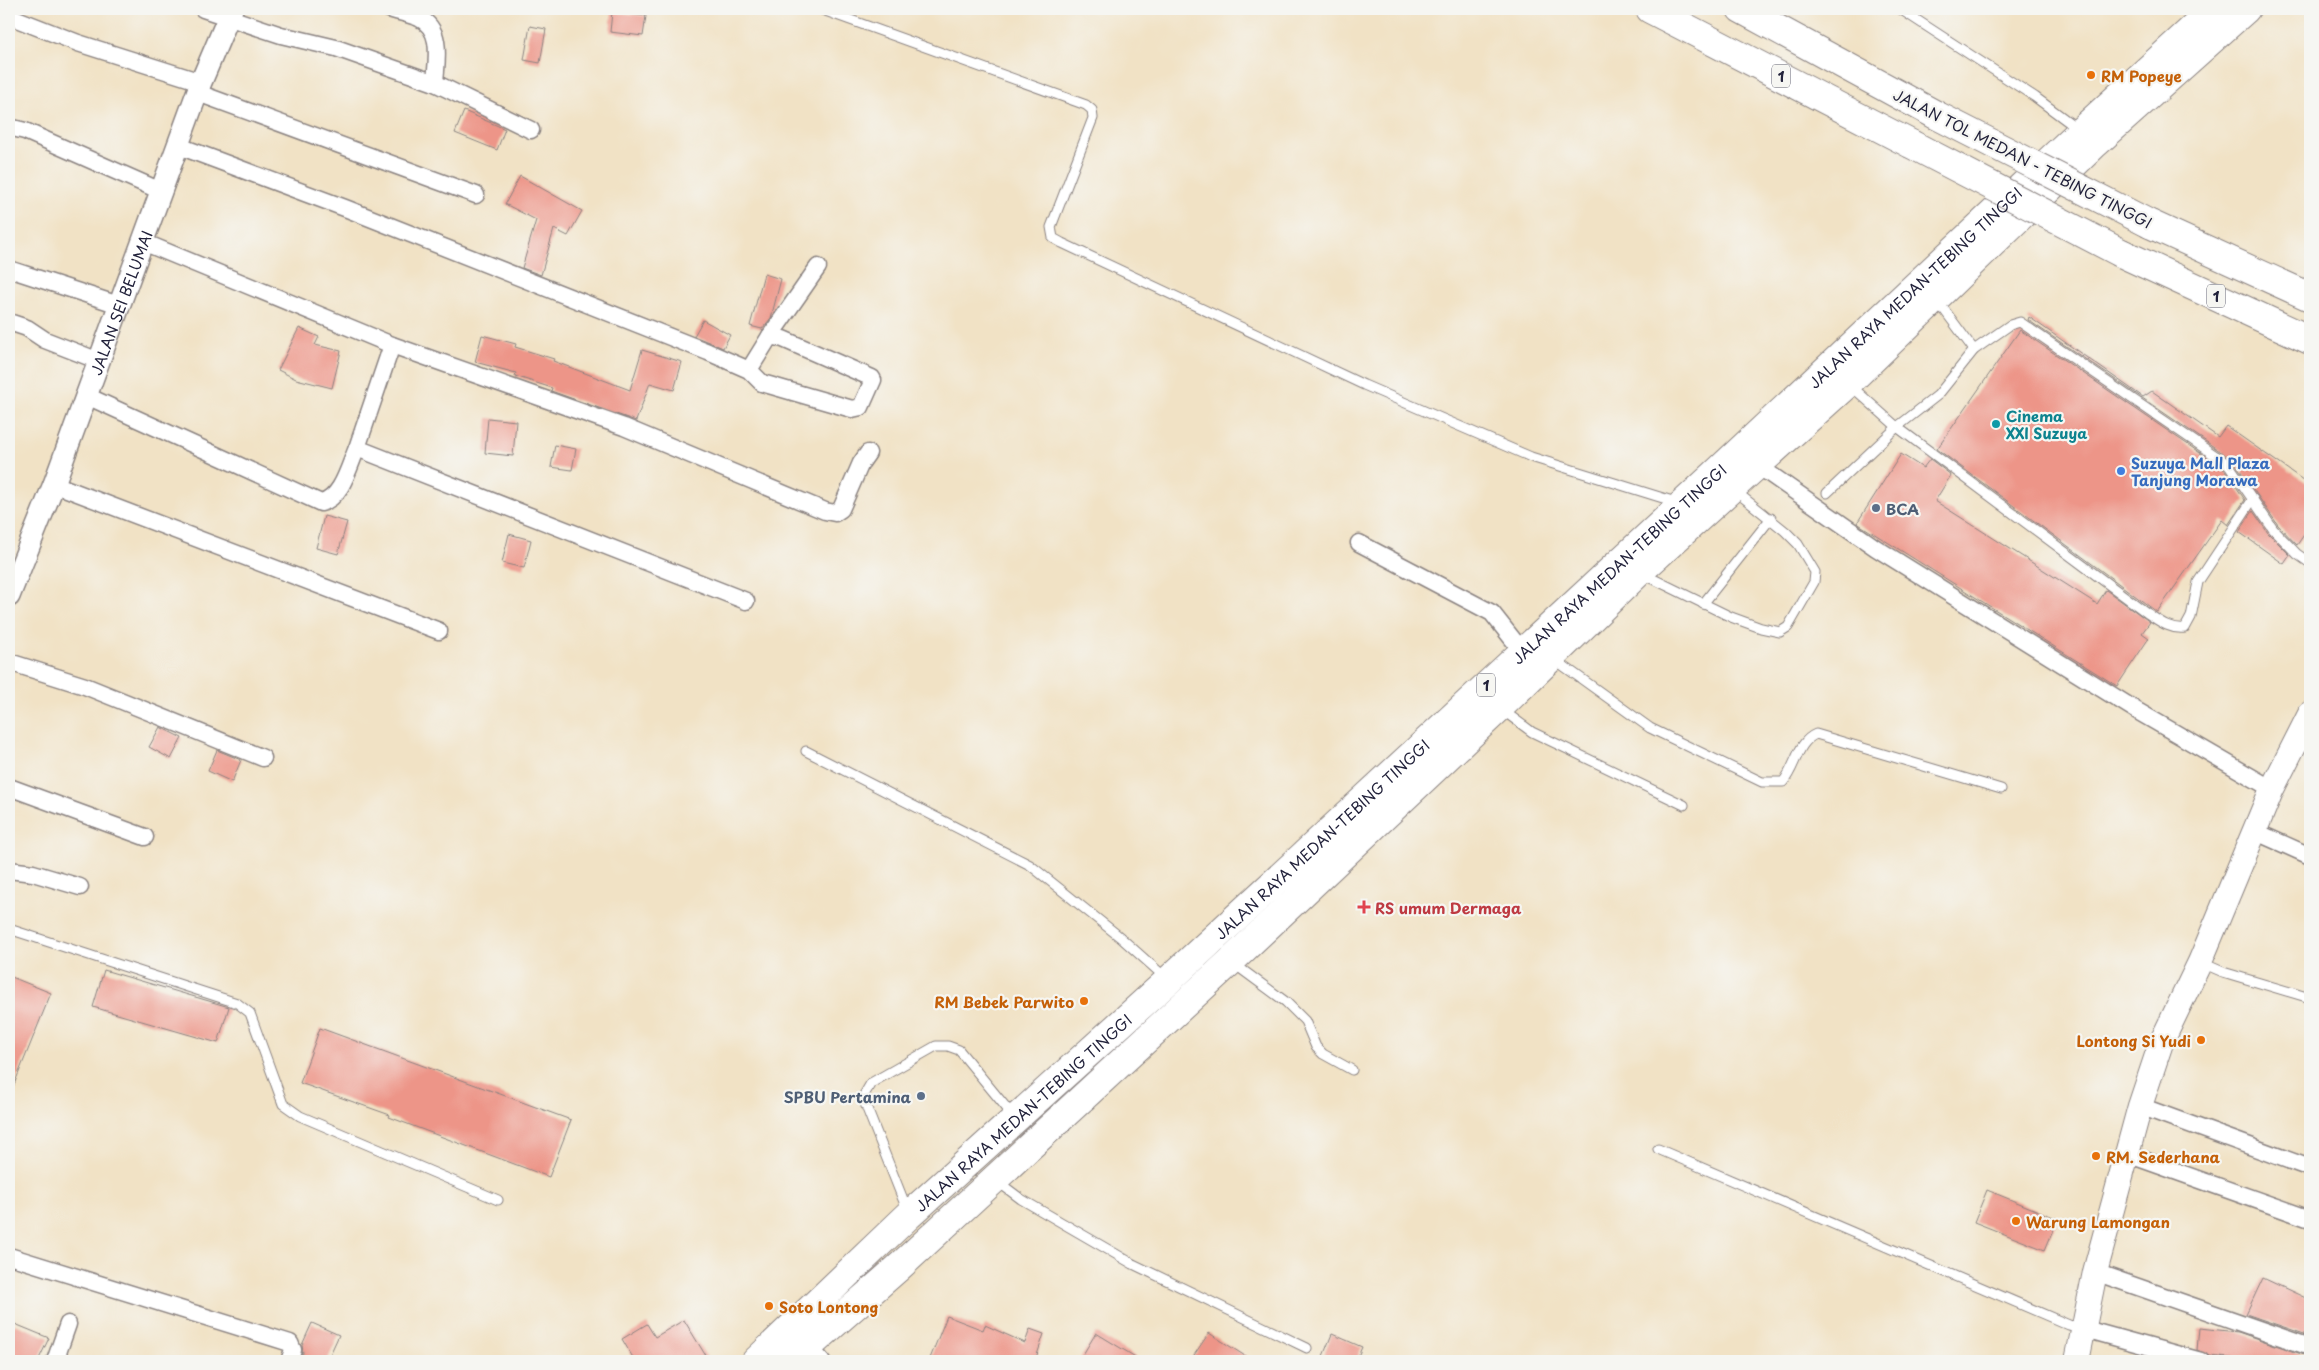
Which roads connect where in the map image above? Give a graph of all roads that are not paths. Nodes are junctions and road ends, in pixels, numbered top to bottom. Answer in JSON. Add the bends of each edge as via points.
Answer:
{"nodes":[{"id":1,"x":203,"y":9,"type":"edge"},
{"id":2,"x":389,"y":9,"type":"edge"},
{"id":3,"x":820,"y":9,"type":"edge"},
{"id":4,"x":1650,"y":9,"type":"edge"},
{"id":5,"x":1741,"y":9,"type":"edge"},
{"id":6,"x":1900,"y":9,"type":"edge"},
{"id":7,"x":2214,"y":9,"type":"edge"},
{"id":8,"x":2246,"y":9,"type":"edge"},
{"id":9,"x":230,"y":13,"type":"edge"},
{"id":10,"x":9,"y":16,"type":"edge"},
{"id":11,"x":435,"y":83,"type":"junction"},
{"id":12,"x":200,"y":87,"type":"junction"},
{"id":13,"x":9,"y":127,"type":"edge"},
{"id":14,"x":531,"y":130,"type":"dead end"},
{"id":15,"x":2081,"y":131,"type":"junction"},
{"id":16,"x":179,"y":146,"type":"junction"},
{"id":17,"x":163,"y":192,"type":"junction"},
{"id":18,"x":476,"y":195,"type":"dead end"},
{"id":19,"x":143,"y":242,"type":"junction"},
{"id":20,"x":818,"y":266,"type":"dead end"},
{"id":21,"x":9,"y":268,"type":"edge"},
{"id":22,"x":1928,"y":289,"type":"junction"},
{"id":23,"x":2310,"y":297,"type":"edge"},
{"id":24,"x":120,"y":305,"type":"junction"},
{"id":25,"x":9,"y":322,"type":"edge"},
{"id":26,"x":770,"y":336,"type":"junction"},
{"id":27,"x":2310,"y":340,"type":"edge"},
{"id":28,"x":392,"y":346,"type":"junction"},
{"id":29,"x":1974,"y":350,"type":"junction"},
{"id":30,"x":99,"y":361,"type":"junction"},
{"id":31,"x":750,"y":370,"type":"junction"},
{"id":32,"x":1839,"y":374,"type":"junction"},
{"id":33,"x":87,"y":396,"type":"junction"},
{"id":34,"x":1897,"y":427,"type":"junction"},
{"id":35,"x":357,"y":448,"type":"junction"},
{"id":36,"x":868,"y":453,"type":"dead end"},
{"id":37,"x":1757,"y":464,"type":"junction"},
{"id":38,"x":1723,"y":481,"type":"junction"},
{"id":39,"x":54,"y":484,"type":"junction"},
{"id":40,"x":1827,"y":493,"type":"dead end"},
{"id":41,"x":2253,"y":499,"type":"junction"},
{"id":42,"x":1682,"y":504,"type":"junction"},
{"id":43,"x":1771,"y":518,"type":"junction"},
{"id":44,"x":1360,"y":543,"type":"dead end"},
{"id":45,"x":2310,"y":563,"type":"edge"},
{"id":46,"x":1631,"y":566,"type":"junction"},
{"id":47,"x":9,"y":596,"type":"edge"},
{"id":48,"x":746,"y":601,"type":"dead end"},
{"id":49,"x":1703,"y":604,"type":"junction"},
{"id":50,"x":439,"y":631,"type":"dead end"},
{"id":51,"x":1522,"y":651,"type":"junction"},
{"id":52,"x":1552,"y":657,"type":"junction"},
{"id":53,"x":9,"y":662,"type":"edge"},
{"id":54,"x":1500,"y":707,"type":"junction"},
{"id":55,"x":2310,"y":714,"type":"edge"},
{"id":56,"x":806,"y":750,"type":"dead end"},
{"id":57,"x":263,"y":758,"type":"dead end"},
{"id":58,"x":9,"y":787,"type":"edge"},
{"id":59,"x":2001,"y":789,"type":"dead end"},
{"id":60,"x":2272,"y":789,"type":"junction"},
{"id":61,"x":1684,"y":805,"type":"dead end"},
{"id":62,"x":2254,"y":831,"type":"junction"},
{"id":63,"x":144,"y":837,"type":"dead end"},
{"id":64,"x":2310,"y":856,"type":"edge"},
{"id":65,"x":9,"y":870,"type":"edge"},
{"id":66,"x":80,"y":888,"type":"dead end"},
{"id":67,"x":9,"y":929,"type":"edge"},
{"id":68,"x":1231,"y":961,"type":"junction"},
{"id":69,"x":2200,"y":962,"type":"junction"},
{"id":70,"x":1169,"y":980,"type":"junction"},
{"id":71,"x":2310,"y":998,"type":"edge"},
{"id":72,"x":1352,"y":1070,"type":"dead end"},
{"id":73,"x":2140,"y":1106,"type":"junction"},
{"id":74,"x":1016,"y":1119,"type":"junction"},
{"id":75,"x":1658,"y":1149,"type":"dead end"},
{"id":76,"x":2127,"y":1154,"type":"junction"},
{"id":77,"x":2310,"y":1168,"type":"edge"},
{"id":78,"x":994,"y":1178,"type":"junction"},
{"id":79,"x":498,"y":1200,"type":"dead end"},
{"id":80,"x":909,"y":1215,"type":"junction"},
{"id":81,"x":2310,"y":1219,"type":"edge"},
{"id":82,"x":9,"y":1256,"type":"edge"},
{"id":83,"x":2095,"y":1272,"type":"junction"},
{"id":84,"x":68,"y":1324,"type":"dead end"},
{"id":85,"x":2085,"y":1329,"type":"junction"},
{"id":86,"x":2310,"y":1347,"type":"edge"},
{"id":87,"x":1307,"y":1348,"type":"dead end"},
{"id":88,"x":808,"y":1356,"type":"edge"},
{"id":89,"x":55,"y":1361,"type":"edge"},
{"id":90,"x":289,"y":1361,"type":"edge"},
{"id":91,"x":756,"y":1361,"type":"edge"},
{"id":92,"x":2077,"y":1361,"type":"edge"},
{"id":93,"x":2201,"y":1361,"type":"edge"}],
"edges":[{"from":1,"to":9,"type":"street"},
{"from":2,"to":11,"type":"street","via":[[420,18],[434,34],[437,40]]},
{"from":3,"to":42,"type":"lane","via":[[1086,105],[1092,110],[1093,118],[1051,227],[1054,238],[1062,243],[1364,385],[1531,457]]},
{"from":4,"to":27,"type":"highway","number":"1","bridge":true,"via":[[2121,253]]},
{"from":5,"to":23,"type":"highway","name":"JALAN TOL MEDAN - TEBING TINGGI","bridge":true,"via":[[1936,115],[2150,224]]},
{"from":6,"to":15,"type":"lane"},
{"from":7,"to":15,"type":"highway","name":"JALAN RAYA MEDAN-TEBING TINGGI","number":"1"},
{"from":8,"to":22,"type":"highway","name":"JALAN RAYA MEDAN-TEBING TINGGI","number":"1"},
{"from":9,"to":11,"type":"street","via":[[281,34],[336,48]]},
{"from":9,"to":12,"type":"street","name":"JALAN SEI BELUMAI"},
{"from":10,"to":12,"type":"street"},
{"from":11,"to":14,"type":"street"},
{"from":12,"to":16,"type":"street","name":"JALAN SEI BELUMAI"},
{"from":12,"to":18,"type":"street"},
{"from":13,"to":17,"type":"street","via":[[25,131]]},
{"from":15,"to":22,"type":"highway","name":"JALAN RAYA MEDAN-TEBING TINGGI","number":"1"},
{"from":16,"to":17,"type":"street","name":"JALAN SEI BELUMAI"},
{"from":16,"to":31,"type":"street","via":[[363,215]]},
{"from":17,"to":19,"type":"street","name":"JALAN SEI BELUMAI"},
{"from":19,"to":24,"type":"street","name":"JALAN SEI BELUMAI"},
{"from":19,"to":28,"type":"street"},
{"from":20,"to":26,"type":"street"},
{"from":21,"to":24,"type":"street"},
{"from":22,"to":29,"type":"lane"},
{"from":22,"to":32,"type":"highway","name":"JALAN RAYA MEDAN-TEBING TINGGI","number":"1"},
{"from":24,"to":30,"type":"street","name":"JALAN SEI BELUMAI"},
{"from":25,"to":30,"type":"street"},
{"from":26,"to":31,"type":"street"},
{"from":26,"to":31,"type":"street","via":[[872,378],[861,407],[852,409],[762,383]]},
{"from":28,"to":35,"type":"street"},
{"from":28,"to":36,"type":"street","via":[[624,427],[825,511],[835,513],[841,509]]},
{"from":29,"to":34,"type":"lane","via":[[1938,395]]},
{"from":29,"to":41,"type":"lane","via":[[2010,324],[2023,322],[2229,465]]},
{"from":30,"to":33,"type":"street","name":"JALAN SEI BELUMAI"},
{"from":32,"to":34,"type":"lane"},
{"from":32,"to":37,"type":"highway","name":"JALAN RAYA MEDAN-TEBING TINGGI","number":"1"},
{"from":32,"to":38,"type":"highway","name":"JALAN RAYA MEDAN-TEBING TINGGI","number":"1"},
{"from":33,"to":35,"type":"street","via":[[321,503],[330,501],[338,492]]},
{"from":33,"to":39,"type":"street","name":"JALAN SEI BELUMAI"},
{"from":34,"to":40,"type":"lane"},
{"from":34,"to":41,"type":"lane","via":[[2141,609],[2176,629],[2185,628],[2192,617],[2198,582]]},
{"from":35,"to":48,"type":"street"},
{"from":37,"to":38,"type":"highway","name":"JALAN RAYA MEDAN-TEBING TINGGI","number":"1"},
{"from":37,"to":60,"type":"street","via":[[1876,548],[2139,712]]},
{"from":38,"to":42,"type":"highway","name":"JALAN RAYA MEDAN-TEBING TINGGI","number":"1"},
{"from":38,"to":43,"type":"lane"},
{"from":38,"to":46,"type":"highway","name":"JALAN RAYA MEDAN-TEBING TINGGI","number":"1"},
{"from":39,"to":47,"type":"street","name":"JALAN SEI BELUMAI"},
{"from":39,"to":50,"type":"street"},
{"from":41,"to":45,"type":"lane","via":[[2273,529]]},
{"from":42,"to":46,"type":"highway","name":"JALAN RAYA MEDAN-TEBING TINGGI","number":"1"},
{"from":43,"to":49,"type":"lane"},
{"from":43,"to":49,"type":"lane","via":[[1798,544],[1815,572],[1814,582],[1792,622],[1784,630],[1774,631]]},
{"from":44,"to":51,"type":"street","via":[[1492,613]]},
{"from":46,"to":49,"type":"lane"},
{"from":46,"to":51,"type":"highway","name":"JALAN RAYA MEDAN-TEBING TINGGI","number":"1"},
{"from":46,"to":52,"type":"highway","name":"JALAN RAYA MEDAN-TEBING TINGGI","number":"1"},
{"from":51,"to":70,"type":"highway","name":"JALAN RAYA MEDAN-TEBING TINGGI","number":"1"},
{"from":52,"to":54,"type":"highway","name":"JALAN RAYA MEDAN-TEBING TINGGI","number":"1"},
{"from":52,"to":59,"type":"lane","via":[[1650,728],[1762,782],[1783,782],[1803,743],[1816,734]]},
{"from":53,"to":57,"type":"street","via":[[85,686]]},
{"from":54,"to":61,"type":"lane","via":[[1532,732]]},
{"from":54,"to":68,"type":"highway","name":"JALAN RAYA MEDAN-TEBING TINGGI","number":"1"},
{"from":55,"to":60,"type":"main road"},
{"from":56,"to":70,"type":"lane","via":[[1030,865]]},
{"from":58,"to":63,"type":"street"},
{"from":60,"to":62,"type":"main road"},
{"from":62,"to":64,"type":"street"},
{"from":62,"to":69,"type":"main road"},
{"from":65,"to":66,"type":"street","via":[[33,873]]},
{"from":67,"to":79,"type":"lane","via":[[237,1003],[250,1013],[283,1104],[300,1116]]},
{"from":68,"to":72,"type":"lane","via":[[1286,1002],[1305,1021],[1322,1054]]},
{"from":68,"to":78,"type":"highway","name":"JALAN RAYA MEDAN-TEBING TINGGI","number":"1"},
{"from":69,"to":71,"type":"lane"},
{"from":69,"to":73,"type":"main road","via":[[2161,1043]]},
{"from":70,"to":74,"type":"highway","name":"JALAN RAYA MEDAN-TEBING TINGGI","number":"1"},
{"from":73,"to":76,"type":"main road"},
{"from":73,"to":77,"type":"street"},
{"from":74,"to":80,"type":"highway","name":"JALAN RAYA MEDAN-TEBING TINGGI","number":"1"},
{"from":74,"to":80,"type":"lane","via":[[954,1047],[936,1046],[871,1083],[864,1101]]},
{"from":75,"to":85,"type":"lane"},
{"from":76,"to":81,"type":"street"},
{"from":76,"to":83,"type":"main road"},
{"from":78,"to":87,"type":"lane","via":[[1021,1199],[1133,1264]]},
{"from":78,"to":88,"type":"highway","name":"JALAN RAYA MEDAN-TEBING TINGGI","number":"1"},
{"from":80,"to":91,"type":"highway","name":"JALAN RAYA MEDAN-TEBING TINGGI","number":"1"},
{"from":82,"to":90,"type":"street","via":[[290,1343],[293,1350]]},
{"from":83,"to":85,"type":"main road"},
{"from":83,"to":86,"type":"street"},
{"from":84,"to":89,"type":"street"},
{"from":85,"to":92,"type":"main road"},
{"from":85,"to":93,"type":"street"}]}
